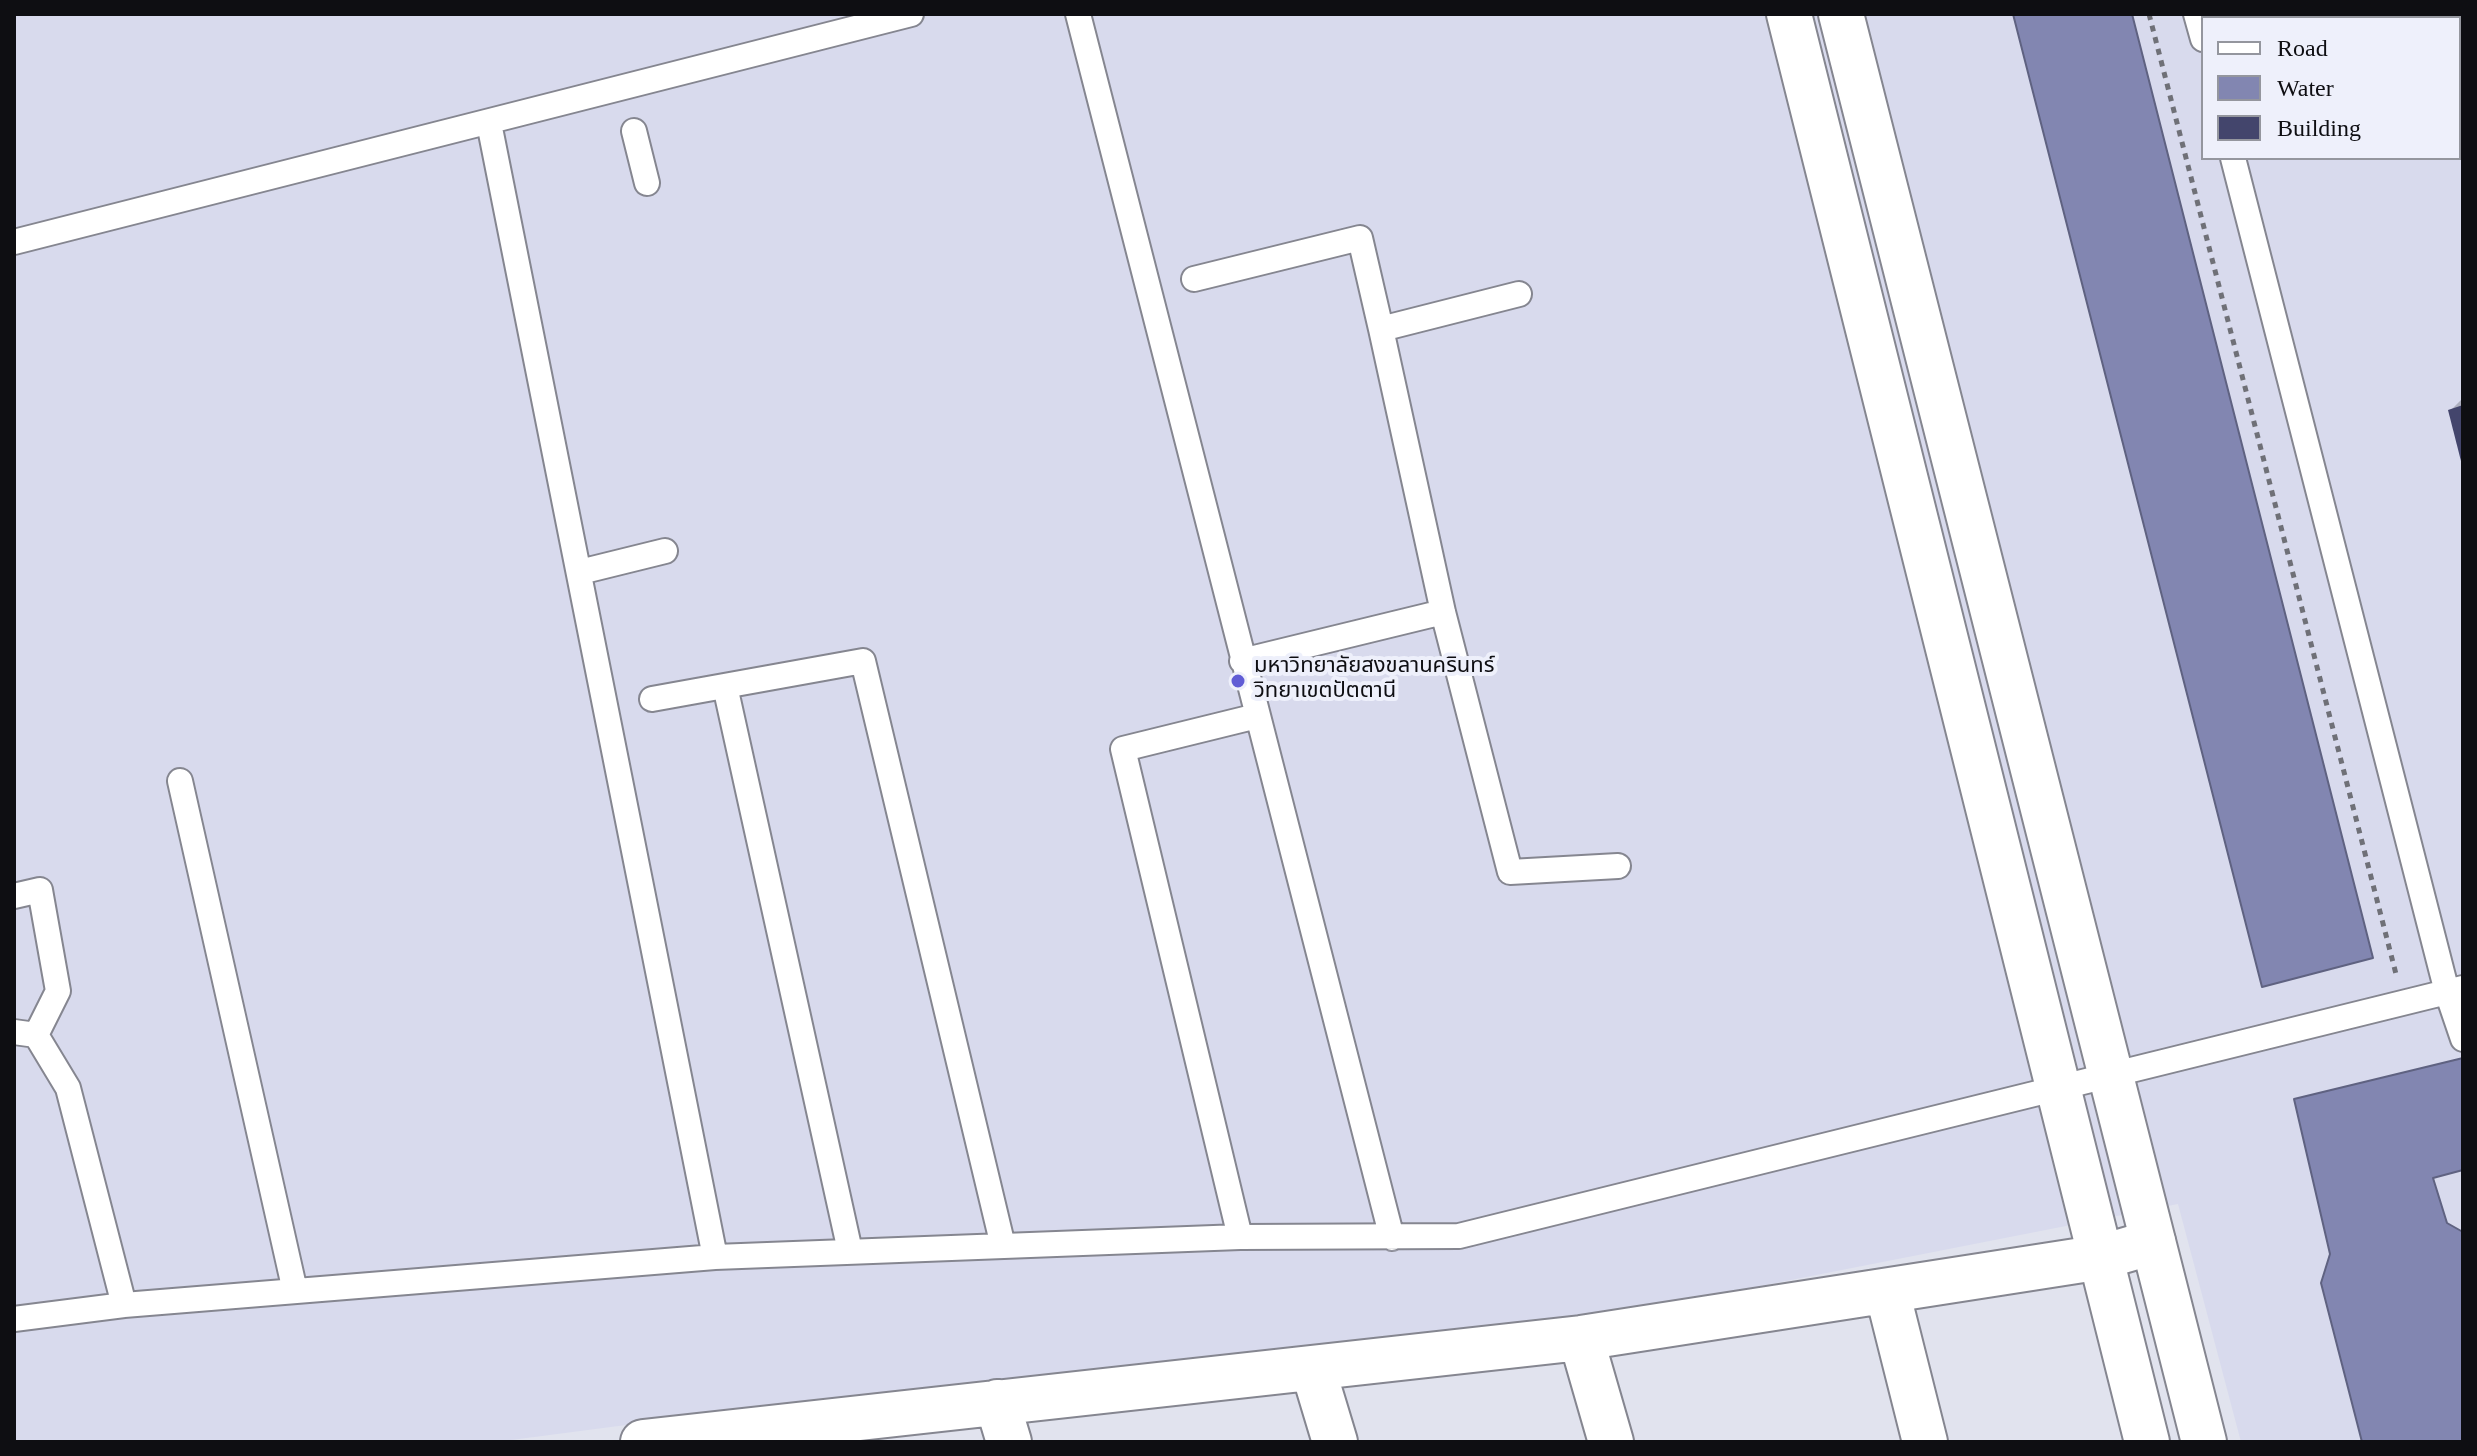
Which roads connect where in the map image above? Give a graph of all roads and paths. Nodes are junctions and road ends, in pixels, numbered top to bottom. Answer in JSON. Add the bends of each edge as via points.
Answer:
{"nodes":[{"id":1,"x":911,"y":14,"type":"edge"},
{"id":2,"x":1078,"y":14,"type":"edge"},
{"id":3,"x":1789,"y":14,"type":"edge"},
{"id":4,"x":1841,"y":14,"type":"edge"},
{"id":5,"x":2149,"y":14,"type":"edge"},
{"id":6,"x":489,"y":123,"type":"junction"},
{"id":7,"x":634,"y":131,"type":"dead end"},
{"id":8,"x":2234,"y":160,"type":"edge"},
{"id":9,"x":647,"y":183,"type":"dead end"},
{"id":10,"x":14,"y":242,"type":"edge"},
{"id":11,"x":1194,"y":279,"type":"dead end"},
{"id":12,"x":1519,"y":294,"type":"dead end"},
{"id":13,"x":1381,"y":329,"type":"junction"},
{"id":14,"x":665,"y":551,"type":"dead end"},
{"id":15,"x":580,"y":572,"type":"junction"},
{"id":16,"x":1443,"y":612,"type":"junction"},
{"id":17,"x":1242,"y":661,"type":"junction"},
{"id":18,"x":725,"y":686,"type":"junction"},
{"id":19,"x":652,"y":699,"type":"dead end"},
{"id":20,"x":1257,"y":716,"type":"junction"},
{"id":21,"x":180,"y":781,"type":"dead end"},
{"id":22,"x":1618,"y":866,"type":"dead end"},
{"id":23,"x":14,"y":896,"type":"edge"},
{"id":24,"x":2455,"y":990,"type":"edge"},
{"id":25,"x":2403,"y":1002,"type":"junction"},
{"id":26,"x":25,"y":1034,"type":"edge"},
{"id":27,"x":2463,"y":1039,"type":"edge"},
{"id":28,"x":2111,"y":1076,"type":"junction"},
{"id":29,"x":2060,"y":1089,"type":"junction"},
{"id":30,"x":1240,"y":1237,"type":"junction"},
{"id":31,"x":1392,"y":1238,"type":"junction"},
{"id":32,"x":2153,"y":1242,"type":"junction"},
{"id":33,"x":1003,"y":1246,"type":"junction"},
{"id":34,"x":850,"y":1251,"type":"junction"},
{"id":35,"x":715,"y":1257,"type":"junction"},
{"id":36,"x":2102,"y":1257,"type":"junction"},
{"id":37,"x":295,"y":1291,"type":"junction"},
{"id":38,"x":1887,"y":1291,"type":"junction"},
{"id":39,"x":124,"y":1305,"type":"junction"},
{"id":40,"x":14,"y":1319,"type":"edge"},
{"id":41,"x":1581,"y":1338,"type":"junction"},
{"id":42,"x":1313,"y":1369,"type":"junction"},
{"id":43,"x":1003,"y":1422,"type":"edge"},
{"id":44,"x":643,"y":1442,"type":"edge"},
{"id":45,"x":1335,"y":1442,"type":"edge"},
{"id":46,"x":1611,"y":1442,"type":"edge"},
{"id":47,"x":1925,"y":1442,"type":"edge"},
{"id":48,"x":2147,"y":1442,"type":"edge"},
{"id":49,"x":2204,"y":1442,"type":"edge"}],
"edges":[{"from":1,"to":6,"type":"lane","via":[[627,96]]},
{"from":2,"to":17,"type":"lane"},
{"from":3,"to":29,"type":"main road"},
{"from":4,"to":28,"type":"main road"},
{"from":5,"to":25,"type":"path"},
{"from":6,"to":10,"type":"lane"},
{"from":6,"to":15,"type":"lane"},
{"from":7,"to":9,"type":"lane"},
{"from":8,"to":24,"type":"lane"},
{"from":11,"to":13,"type":"lane","via":[[1360,238]]},
{"from":12,"to":13,"type":"lane"},
{"from":13,"to":16,"type":"lane"},
{"from":14,"to":15,"type":"lane"},
{"from":15,"to":35,"type":"lane"},
{"from":16,"to":17,"type":"lane"},
{"from":16,"to":22,"type":"lane","via":[[1510,872]]},
{"from":17,"to":20,"type":"lane"},
{"from":18,"to":19,"type":"lane"},
{"from":18,"to":33,"type":"lane","via":[[863,661]]},
{"from":18,"to":34,"type":"lane"},
{"from":20,"to":30,"type":"lane","via":[[1123,749]]},
{"from":20,"to":31,"type":"lane"},
{"from":21,"to":37,"type":"lane"},
{"from":23,"to":26,"type":"lane","via":[[40,890],[58,991]]},
{"from":24,"to":25,"type":"lane"},
{"from":24,"to":27,"type":"lane"},
{"from":25,"to":28,"type":"lane"},
{"from":26,"to":39,"type":"lane","via":[[68,1088]]},
{"from":28,"to":29,"type":"lane"},
{"from":28,"to":32,"type":"main road"},
{"from":29,"to":31,"type":"lane","via":[[1459,1236]]},
{"from":29,"to":36,"type":"main road"},
{"from":30,"to":31,"type":"lane"},
{"from":30,"to":33,"type":"lane"},
{"from":32,"to":36,"type":"main road"},
{"from":32,"to":49,"type":"main road"},
{"from":33,"to":34,"type":"lane"},
{"from":34,"to":35,"type":"lane"},
{"from":35,"to":37,"type":"lane"},
{"from":36,"to":38,"type":"main road"},
{"from":36,"to":48,"type":"main road"},
{"from":37,"to":39,"type":"lane"},
{"from":38,"to":41,"type":"main road"},
{"from":38,"to":47,"type":"main road"},
{"from":39,"to":40,"type":"lane"},
{"from":41,"to":42,"type":"main road"},
{"from":41,"to":46,"type":"main road"},
{"from":42,"to":43,"type":"main road"},
{"from":42,"to":45,"type":"main road"},
{"from":43,"to":44,"type":"main road"}]}
